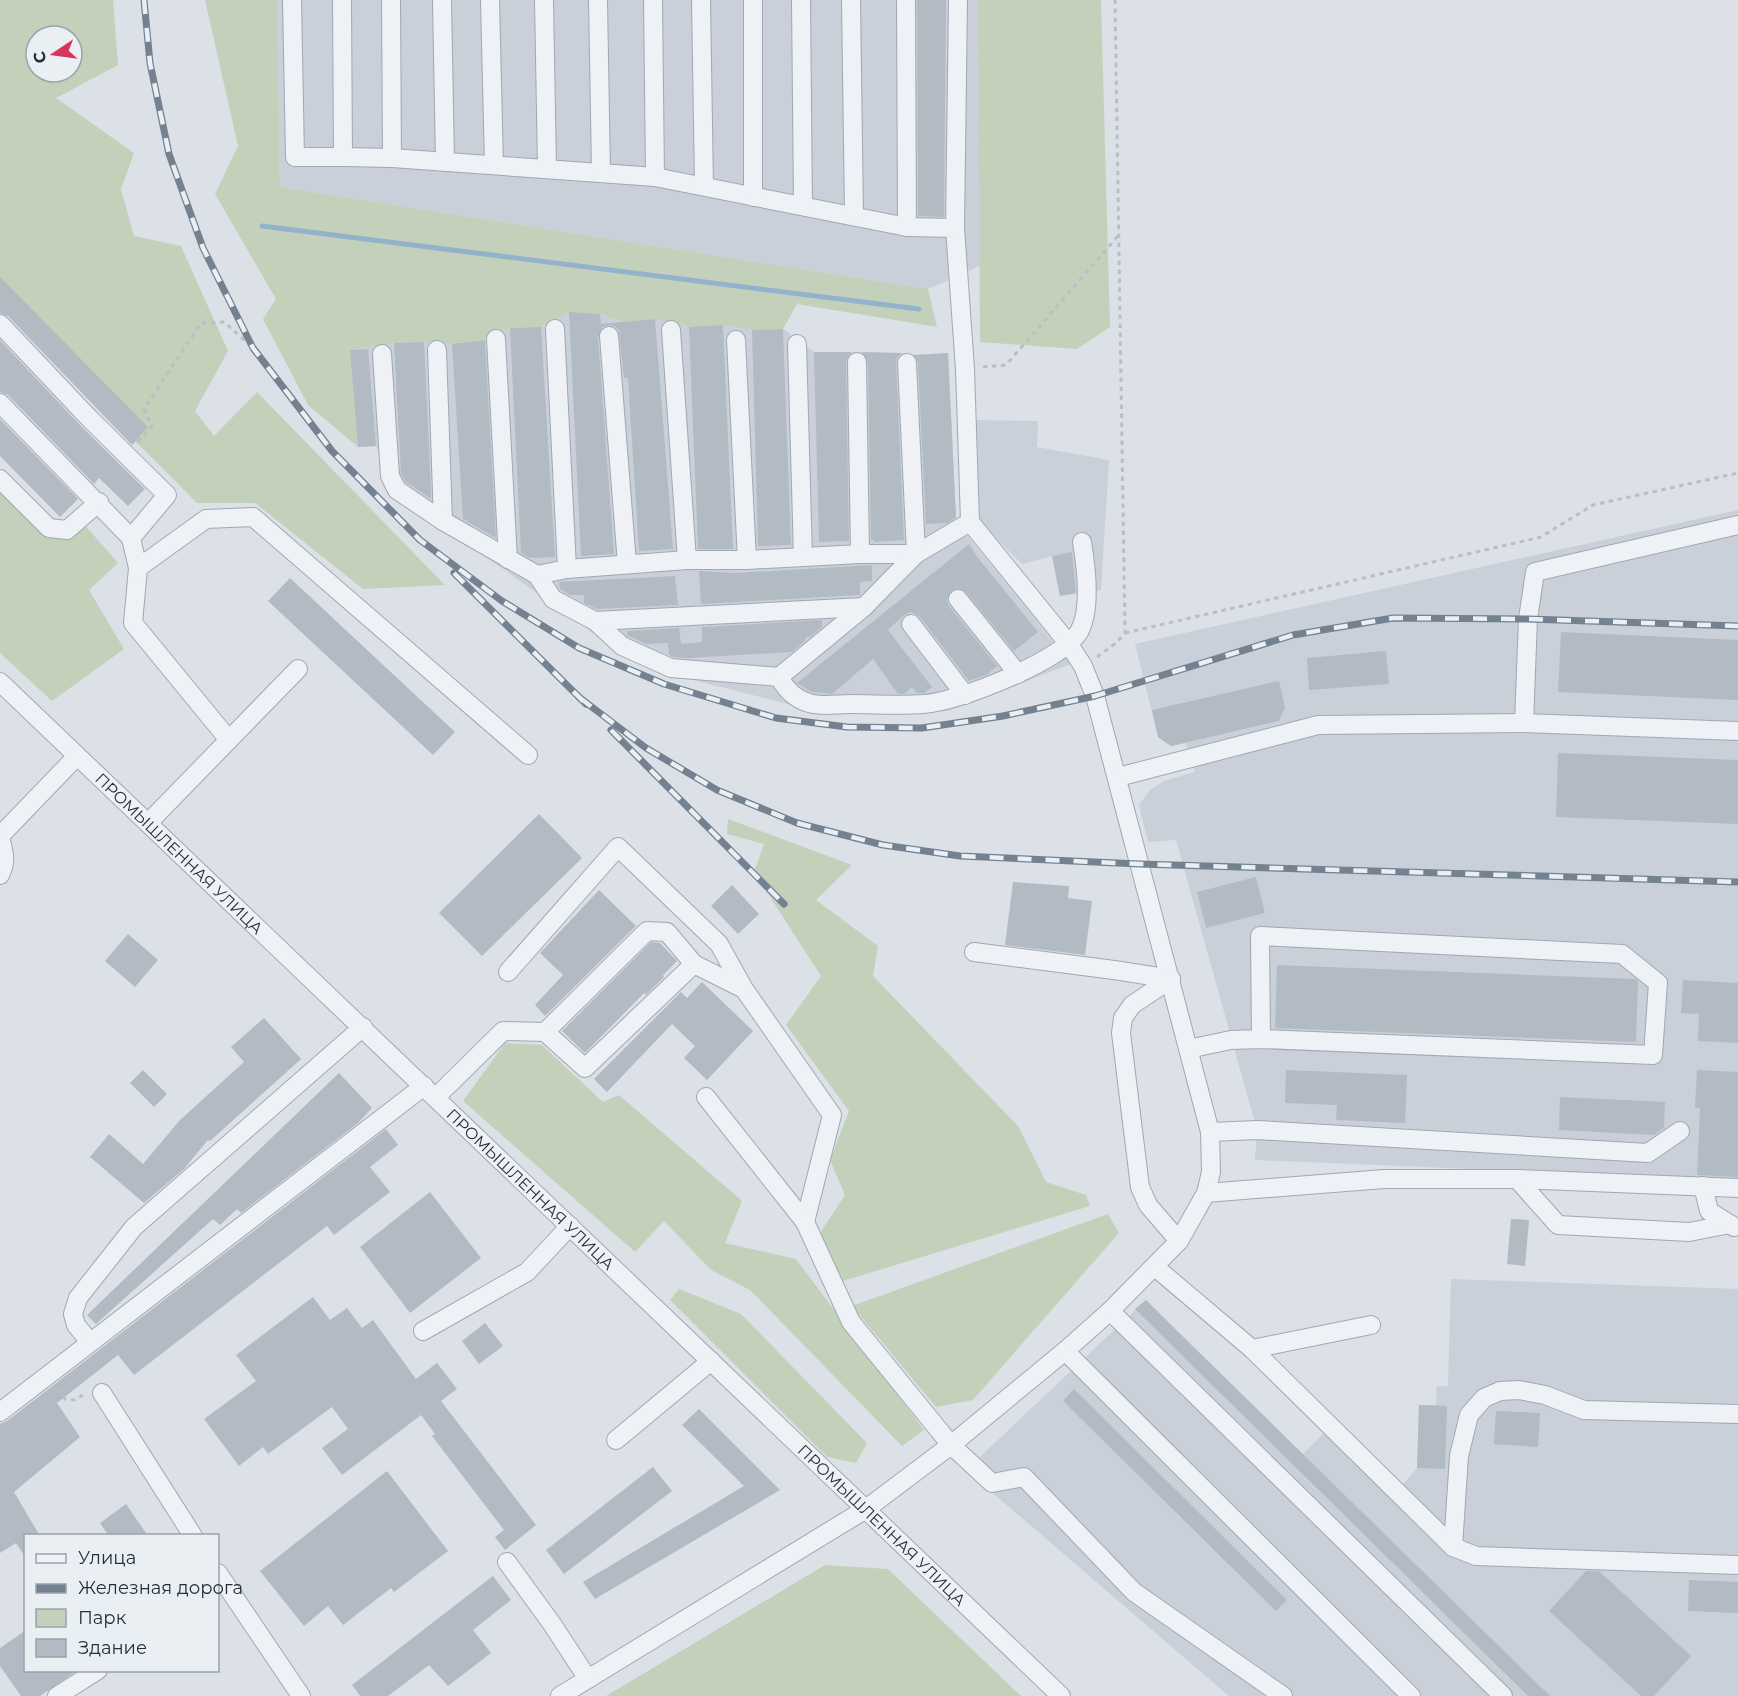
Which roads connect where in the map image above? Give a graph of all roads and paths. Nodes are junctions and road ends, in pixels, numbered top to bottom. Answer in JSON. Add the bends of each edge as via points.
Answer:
{"nodes":[{"id":1,"x":292,"y":0,"type":"edge"},
{"id":2,"x":342,"y":0,"type":"edge"},
{"id":3,"x":391,"y":0,"type":"edge"},
{"id":4,"x":442,"y":0,"type":"edge"},
{"id":5,"x":490,"y":0,"type":"edge"},
{"id":6,"x":544,"y":0,"type":"edge"},
{"id":7,"x":598,"y":0,"type":"edge"},
{"id":8,"x":653,"y":0,"type":"edge"},
{"id":9,"x":701,"y":0,"type":"edge"},
{"id":10,"x":753,"y":0,"type":"edge"},
{"id":11,"x":801,"y":0,"type":"edge"},
{"id":12,"x":851,"y":0,"type":"edge"},
{"id":13,"x":906,"y":0,"type":"edge"},
{"id":14,"x":958,"y":0,"type":"edge"},
{"id":15,"x":1115,"y":0,"type":"edge"},
{"id":16,"x":343,"y":157,"type":"junction"},
{"id":17,"x":392,"y":158,"type":"junction"},
{"id":18,"x":445,"y":162,"type":"junction"},
{"id":19,"x":494,"y":165,"type":"junction"},
{"id":20,"x":547,"y":169,"type":"junction"},
{"id":21,"x":600,"y":172,"type":"junction"},
{"id":22,"x":655,"y":177,"type":"junction"},
{"id":23,"x":704,"y":186,"type":"junction"},
{"id":24,"x":753,"y":197,"type":"junction"},
{"id":25,"x":803,"y":206,"type":"junction"},
{"id":26,"x":854,"y":215,"type":"junction"},
{"id":27,"x":907,"y":227,"type":"junction"},
{"id":28,"x":955,"y":228,"type":"junction"},
{"id":29,"x":1119,"y":235,"type":"junction"},
{"id":30,"x":0,"y":324,"type":"edge"},
{"id":31,"x":555,"y":329,"type":"dead end"},
{"id":32,"x":671,"y":330,"type":"dead end"},
{"id":33,"x":609,"y":336,"type":"dead end"},
{"id":34,"x":496,"y":339,"type":"dead end"},
{"id":35,"x":736,"y":340,"type":"dead end"},
{"id":36,"x":797,"y":344,"type":"dead end"},
{"id":37,"x":253,"y":348,"type":"dead end"},
{"id":38,"x":437,"y":350,"type":"dead end"},
{"id":39,"x":382,"y":354,"type":"dead end"},
{"id":40,"x":857,"y":362,"type":"dead end"},
{"id":41,"x":907,"y":363,"type":"dead end"},
{"id":42,"x":965,"y":369,"type":"junction"},
{"id":43,"x":0,"y":403,"type":"edge"},
{"id":44,"x":128,"y":455,"type":"junction"},
{"id":45,"x":1738,"y":473,"type":"edge"},
{"id":46,"x":0,"y":479,"type":"edge"},
{"id":47,"x":99,"y":502,"type":"junction"},
{"id":48,"x":443,"y":521,"type":"junction"},
{"id":49,"x":970,"y":522,"type":"junction"},
{"id":50,"x":1734,"y":527,"type":"edge"},
{"id":51,"x":132,"y":538,"type":"junction"},
{"id":52,"x":1082,"y":542,"type":"dead end"},
{"id":53,"x":860,"y":554,"type":"junction"},
{"id":54,"x":916,"y":554,"type":"junction"},
{"id":55,"x":803,"y":557,"type":"junction"},
{"id":56,"x":508,"y":559,"type":"junction"},
{"id":57,"x":687,"y":560,"type":"junction"},
{"id":58,"x":747,"y":560,"type":"junction"},
{"id":59,"x":627,"y":564,"type":"junction"},
{"id":60,"x":138,"y":568,"type":"junction"},
{"id":61,"x":567,"y":569,"type":"junction"},
{"id":62,"x":537,"y":575,"type":"junction"},
{"id":63,"x":958,"y":599,"type":"dead end"},
{"id":64,"x":864,"y":608,"type":"junction"},
{"id":65,"x":595,"y":621,"type":"junction"},
{"id":66,"x":911,"y":624,"type":"dead end"},
{"id":67,"x":1125,"y":633,"type":"junction"},
{"id":68,"x":1068,"y":644,"type":"junction"},
{"id":69,"x":1083,"y":666,"type":"junction"},
{"id":70,"x":298,"y":669,"type":"dead end"},
{"id":71,"x":1018,"y":674,"type":"junction"},
{"id":72,"x":779,"y":678,"type":"junction"},
{"id":73,"x":0,"y":682,"type":"edge"},
{"id":74,"x":965,"y":695,"type":"junction"},
{"id":75,"x":1524,"y":723,"type":"junction"},
{"id":76,"x":1738,"y":730,"type":"edge"},
{"id":77,"x":229,"y":740,"type":"junction"},
{"id":78,"x":528,"y":755,"type":"dead end"},
{"id":79,"x":77,"y":756,"type":"junction"},
{"id":80,"x":1118,"y":777,"type":"junction"},
{"id":81,"x":148,"y":823,"type":"junction"},
{"id":82,"x":0,"y":837,"type":"edge"},
{"id":83,"x":0,"y":875,"type":"edge"},
{"id":84,"x":974,"y":952,"type":"dead end"},
{"id":85,"x":694,"y":964,"type":"junction"},
{"id":86,"x":508,"y":972,"type":"dead end"},
{"id":87,"x":1171,"y":979,"type":"junction"},
{"id":88,"x":744,"y":989,"type":"junction"},
{"id":89,"x":363,"y":1027,"type":"junction"},
{"id":90,"x":545,"y":1032,"type":"junction"},
{"id":91,"x":1261,"y":1039,"type":"junction"},
{"id":92,"x":1188,"y":1049,"type":"junction"},
{"id":93,"x":430,"y":1092,"type":"junction"},
{"id":94,"x":706,"y":1097,"type":"dead end"},
{"id":95,"x":1680,"y":1131,"type":"dead end"},
{"id":96,"x":1210,"y":1132,"type":"junction"},
{"id":97,"x":1517,"y":1179,"type":"junction"},
{"id":98,"x":1703,"y":1186,"type":"junction"},
{"id":99,"x":1738,"y":1188,"type":"edge"},
{"id":100,"x":1206,"y":1193,"type":"junction"},
{"id":101,"x":805,"y":1222,"type":"junction"},
{"id":102,"x":570,"y":1226,"type":"junction"},
{"id":103,"x":1734,"y":1227,"type":"edge"},
{"id":104,"x":1179,"y":1241,"type":"junction"},
{"id":105,"x":1155,"y":1267,"type":"junction"},
{"id":106,"x":1110,"y":1311,"type":"junction"},
{"id":107,"x":1371,"y":1325,"type":"dead end"},
{"id":108,"x":423,"y":1331,"type":"dead end"},
{"id":109,"x":90,"y":1342,"type":"junction"},
{"id":110,"x":1252,"y":1349,"type":"junction"},
{"id":111,"x":1065,"y":1352,"type":"junction"},
{"id":112,"x":711,"y":1361,"type":"junction"},
{"id":113,"x":48,"y":1376,"type":"junction"},
{"id":114,"x":102,"y":1394,"type":"joint"},
{"id":115,"x":0,"y":1413,"type":"edge"},
{"id":116,"x":1738,"y":1414,"type":"edge"},
{"id":117,"x":616,"y":1440,"type":"dead end"},
{"id":118,"x":951,"y":1445,"type":"junction"},
{"id":119,"x":866,"y":1509,"type":"junction"},
{"id":120,"x":192,"y":1534,"type":"edge"},
{"id":121,"x":1453,"y":1547,"type":"junction"},
{"id":122,"x":507,"y":1562,"type":"dead end"},
{"id":123,"x":1738,"y":1565,"type":"edge"},
{"id":124,"x":219,"y":1577,"type":"edge"},
{"id":125,"x":223,"y":1593,"type":"edge"},
{"id":126,"x":96,"y":1672,"type":"edge"},
{"id":127,"x":588,"y":1679,"type":"junction"},
{"id":128,"x":1401,"y":1693,"type":"edge"},
{"id":129,"x":57,"y":1696,"type":"edge"},
{"id":130,"x":301,"y":1696,"type":"edge"},
{"id":131,"x":560,"y":1696,"type":"edge"},
{"id":132,"x":1061,"y":1696,"type":"edge"},
{"id":133,"x":1283,"y":1696,"type":"edge"},
{"id":134,"x":1503,"y":1696,"type":"edge"}],
"edges":[{"from":1,"to":16,"type":"street","via":[[295,157]]},
{"from":2,"to":16,"type":"street"},
{"from":3,"to":17,"type":"street"},
{"from":4,"to":18,"type":"street"},
{"from":5,"to":19,"type":"street"},
{"from":6,"to":20,"type":"street"},
{"from":7,"to":21,"type":"street"},
{"from":8,"to":22,"type":"street"},
{"from":9,"to":23,"type":"street"},
{"from":10,"to":24,"type":"street"},
{"from":11,"to":25,"type":"street"},
{"from":12,"to":26,"type":"street"},
{"from":13,"to":27,"type":"street"},
{"from":14,"to":28,"type":"street"},
{"from":15,"to":29,"type":"path"},
{"from":16,"to":17,"type":"street"},
{"from":17,"to":18,"type":"street"},
{"from":18,"to":19,"type":"street"},
{"from":19,"to":20,"type":"street"},
{"from":20,"to":21,"type":"street"},
{"from":21,"to":22,"type":"street"},
{"from":22,"to":23,"type":"street"},
{"from":23,"to":24,"type":"street"},
{"from":24,"to":25,"type":"street"},
{"from":25,"to":26,"type":"street"},
{"from":26,"to":27,"type":"street"},
{"from":27,"to":28,"type":"street"},
{"from":28,"to":42,"type":"street"},
{"from":29,"to":42,"type":"path","via":[[1006,365]]},
{"from":29,"to":67,"type":"path"},
{"from":30,"to":44,"type":"street"},
{"from":31,"to":61,"type":"street"},
{"from":32,"to":57,"type":"street"},
{"from":33,"to":59,"type":"street"},
{"from":34,"to":56,"type":"street"},
{"from":35,"to":58,"type":"street"},
{"from":36,"to":55,"type":"street"},
{"from":37,"to":44,"type":"path","via":[[224,322],[201,323],[144,409],[152,426]]},
{"from":38,"to":48,"type":"street"},
{"from":39,"to":48,"type":"street","via":[[390,476],[397,490]]},
{"from":40,"to":53,"type":"street"},
{"from":41,"to":54,"type":"street"},
{"from":42,"to":49,"type":"street"},
{"from":43,"to":47,"type":"street"},
{"from":44,"to":51,"type":"street","via":[[167,495]]},
{"from":45,"to":67,"type":"path","via":[[1593,505],[1541,537]]},
{"from":46,"to":47,"type":"street","via":[[49,528],[67,530]]},
{"from":47,"to":51,"type":"street"},
{"from":48,"to":56,"type":"street"},
{"from":49,"to":54,"type":"street"},
{"from":49,"to":68,"type":"street"},
{"from":50,"to":75,"type":"street","via":[[1535,572],[1528,619]]},
{"from":51,"to":60,"type":"street"},
{"from":52,"to":68,"type":"street","via":[[1086,565],[1084,616],[1079,632]]},
{"from":53,"to":54,"type":"street"},
{"from":53,"to":55,"type":"street"},
{"from":54,"to":64,"type":"street"},
{"from":55,"to":58,"type":"street"},
{"from":56,"to":62,"type":"street"},
{"from":57,"to":58,"type":"street"},
{"from":57,"to":59,"type":"street"},
{"from":59,"to":61,"type":"street"},
{"from":60,"to":77,"type":"street","via":[[133,623]]},
{"from":60,"to":78,"type":"street","via":[[206,519],[253,517]]},
{"from":61,"to":62,"type":"street"},
{"from":62,"to":65,"type":"street","via":[[553,599]]},
{"from":63,"to":71,"type":"street"},
{"from":64,"to":65,"type":"street"},
{"from":64,"to":72,"type":"street"},
{"from":65,"to":72,"type":"street","via":[[622,646],[671,668]]},
{"from":66,"to":74,"type":"street"},
{"from":67,"to":69,"type":"path"},
{"from":68,"to":69,"type":"street"},
{"from":68,"to":71,"type":"street"},
{"from":69,"to":80,"type":"street"},
{"from":70,"to":77,"type":"street"},
{"from":71,"to":74,"type":"street"},
{"from":72,"to":74,"type":"street","via":[[787,692],[810,704],[925,704]]},
{"from":73,"to":79,"type":"street","name":"ПРОМЫШЛЕННАЯ УЛИЦА"},
{"from":75,"to":76,"type":"street"},
{"from":75,"to":80,"type":"street","via":[[1318,725]]},
{"from":77,"to":81,"type":"street"},
{"from":79,"to":81,"type":"street","name":"ПРОМЫШЛЕННАЯ УЛИЦА"},
{"from":79,"to":82,"type":"street"},
{"from":80,"to":87,"type":"street"},
{"from":81,"to":89,"type":"street","name":"ПРОМЫШЛЕННАЯ УЛИЦА"},
{"from":82,"to":83,"type":"street","via":[[5,864]]},
{"from":84,"to":87,"type":"street"},
{"from":85,"to":88,"type":"street"},
{"from":85,"to":90,"type":"street","via":[[585,1068]]},
{"from":85,"to":90,"type":"street","via":[[667,932],[647,930]]},
{"from":86,"to":88,"type":"street","via":[[618,847],[719,944]]},
{"from":87,"to":92,"type":"street"},
{"from":87,"to":104,"type":"street","via":[[1132,1005],[1123,1018],[1121,1033],[1140,1187],[1148,1205]]},
{"from":88,"to":101,"type":"street","via":[[832,1115]]},
{"from":89,"to":93,"type":"street","name":"ПРОМЫШЛЕННАЯ УЛИЦА"},
{"from":89,"to":109,"type":"street","via":[[134,1227],[78,1298],[73,1314],[76,1325]]},
{"from":90,"to":93,"type":"street","via":[[504,1032]]},
{"from":91,"to":91,"type":"street","via":[[1653,1055],[1658,983],[1623,954],[1260,936]]},
{"from":91,"to":92,"type":"street","via":[[1231,1040]]},
{"from":92,"to":96,"type":"street"},
{"from":93,"to":102,"type":"street","name":"ПРОМЫШЛЕННАЯ УЛИЦА"},
{"from":93,"to":109,"type":"street"},
{"from":94,"to":101,"type":"street"},
{"from":95,"to":96,"type":"street","via":[[1648,1153],[1257,1130]]},
{"from":96,"to":100,"type":"street","via":[[1211,1172]]},
{"from":97,"to":98,"type":"street"},
{"from":97,"to":100,"type":"street","via":[[1384,1179]]},
{"from":97,"to":103,"type":"street","via":[[1558,1225],[1689,1232]]},
{"from":98,"to":99,"type":"street"},
{"from":98,"to":103,"type":"street","via":[[1709,1211]]},
{"from":100,"to":104,"type":"street"},
{"from":101,"to":118,"type":"street","via":[[851,1322]]},
{"from":102,"to":108,"type":"street","via":[[527,1272]]},
{"from":102,"to":112,"type":"street","name":"ПРОМЫШЛЕННАЯ УЛИЦА"},
{"from":104,"to":105,"type":"street"},
{"from":105,"to":106,"type":"street"},
{"from":105,"to":110,"type":"street"},
{"from":106,"to":111,"type":"street"},
{"from":106,"to":134,"type":"street"},
{"from":107,"to":110,"type":"street"},
{"from":109,"to":113,"type":"street"},
{"from":110,"to":121,"type":"street"},
{"from":111,"to":118,"type":"street"},
{"from":111,"to":128,"type":"street"},
{"from":112,"to":117,"type":"street"},
{"from":112,"to":119,"type":"street","name":"ПРОМЫШЛЕННАЯ УЛИЦА"},
{"from":113,"to":114,"type":"path","via":[[65,1399],[74,1400],[94,1389]]},
{"from":113,"to":115,"type":"street"},
{"from":114,"to":120,"type":"street"},
{"from":116,"to":121,"type":"street","via":[[1584,1410],[1545,1395],[1500,1390],[1484,1398],[1469,1415],[1459,1456]]},
{"from":118,"to":119,"type":"street"},
{"from":118,"to":133,"type":"street","via":[[992,1483],[1024,1477],[1134,1592]]},
{"from":119,"to":127,"type":"street"},
{"from":119,"to":132,"type":"street","name":"ПРОМЫШЛЕННАЯ УЛИЦА"},
{"from":121,"to":123,"type":"street","via":[[1476,1556]]},
{"from":122,"to":127,"type":"street"},
{"from":124,"to":125,"type":"street"},
{"from":125,"to":130,"type":"street"},
{"from":126,"to":129,"type":"street"},
{"from":127,"to":131,"type":"street"}]}
